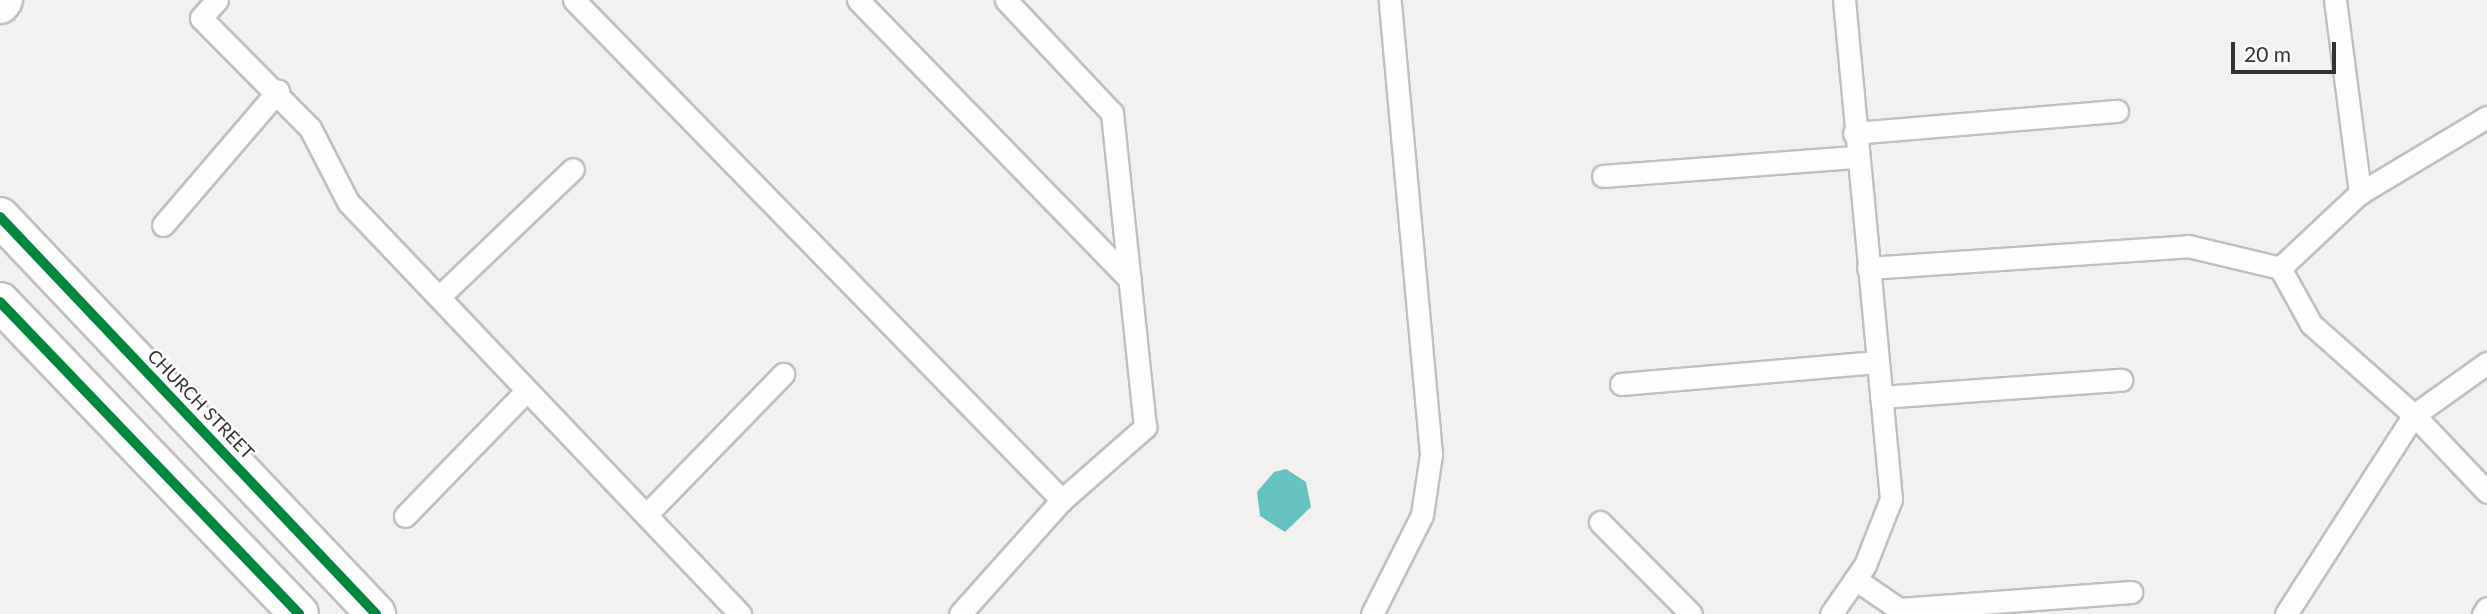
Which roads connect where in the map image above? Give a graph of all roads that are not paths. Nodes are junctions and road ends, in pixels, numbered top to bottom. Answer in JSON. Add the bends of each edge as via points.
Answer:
{"nodes":[{"id":1,"x":217,"y":0,"type":"edge"},
{"id":2,"x":574,"y":0,"type":"edge"},
{"id":3,"x":858,"y":0,"type":"edge"},
{"id":4,"x":1006,"y":0,"type":"edge"},
{"id":5,"x":1390,"y":0,"type":"edge"},
{"id":6,"x":1844,"y":0,"type":"edge"},
{"id":7,"x":2335,"y":0,"type":"edge"},
{"id":8,"x":278,"y":91,"type":"junction"},
{"id":9,"x":2117,"y":111,"type":"dead end"},
{"id":10,"x":2487,"y":117,"type":"edge"},
{"id":11,"x":1854,"y":132,"type":"junction"},
{"id":12,"x":1857,"y":157,"type":"junction"},
{"id":13,"x":573,"y":169,"type":"dead end"},
{"id":14,"x":1603,"y":176,"type":"dead end"},
{"id":15,"x":2360,"y":193,"type":"junction"},
{"id":16,"x":0,"y":217,"type":"edge"},
{"id":17,"x":163,"y":225,"type":"dead end"},
{"id":18,"x":1868,"y":268,"type":"junction"},
{"id":19,"x":2280,"y":268,"type":"junction"},
{"id":20,"x":1130,"y":280,"type":"junction"},
{"id":21,"x":439,"y":297,"type":"junction"},
{"id":22,"x":0,"y":302,"type":"edge"},
{"id":23,"x":1877,"y":362,"type":"junction"},
{"id":24,"x":2487,"y":363,"type":"edge"},
{"id":25,"x":783,"y":374,"type":"dead end"},
{"id":26,"x":2121,"y":380,"type":"dead end"},
{"id":27,"x":1621,"y":384,"type":"dead end"},
{"id":28,"x":527,"y":390,"type":"junction"},
{"id":29,"x":1881,"y":397,"type":"junction"},
{"id":30,"x":2414,"y":415,"type":"junction"},
{"id":31,"x":2487,"y":492,"type":"edge"},
{"id":32,"x":1062,"y":500,"type":"junction"},
{"id":33,"x":646,"y":515,"type":"junction"},
{"id":34,"x":405,"y":516,"type":"dead end"},
{"id":35,"x":1600,"y":522,"type":"dead end"},
{"id":36,"x":1855,"y":579,"type":"junction"},
{"id":37,"x":2131,"y":592,"type":"dead end"},
{"id":38,"x":2487,"y":608,"type":"edge"},
{"id":39,"x":733,"y":612,"type":"edge"},
{"id":40,"x":299,"y":614,"type":"edge"},
{"id":41,"x":376,"y":614,"type":"edge"},
{"id":42,"x":960,"y":614,"type":"edge"},
{"id":43,"x":1372,"y":614,"type":"edge"},
{"id":44,"x":1691,"y":614,"type":"edge"},
{"id":45,"x":1830,"y":614,"type":"edge"},
{"id":46,"x":2287,"y":614,"type":"edge"},
{"id":47,"x":2483,"y":614,"type":"edge"}],
"edges":[{"from":1,"to":8,"type":"lane","via":[[201,18]]},
{"from":2,"to":32,"type":"lane"},
{"from":3,"to":20,"type":"lane"},
{"from":4,"to":20,"type":"lane","via":[[1112,113]]},
{"from":5,"to":43,"type":"lane","via":[[1431,454],[1422,515]]},
{"from":6,"to":11,"type":"lane"},
{"from":7,"to":15,"type":"lane"},
{"from":8,"to":17,"type":"lane"},
{"from":8,"to":21,"type":"lane","via":[[310,128],[348,202]]},
{"from":9,"to":11,"type":"lane"},
{"from":10,"to":15,"type":"lane"},
{"from":11,"to":12,"type":"lane"},
{"from":12,"to":14,"type":"lane"},
{"from":12,"to":18,"type":"lane"},
{"from":13,"to":21,"type":"lane"},
{"from":15,"to":19,"type":"lane"},
{"from":16,"to":41,"type":"main road","name":"CHURCH STREET"},
{"from":18,"to":19,"type":"lane","via":[[2188,246]]},
{"from":18,"to":23,"type":"lane"},
{"from":19,"to":30,"type":"lane","via":[[2311,324]]},
{"from":20,"to":32,"type":"lane","via":[[1145,427]]},
{"from":21,"to":28,"type":"lane"},
{"from":22,"to":40,"type":"main road"},
{"from":23,"to":27,"type":"lane"},
{"from":23,"to":29,"type":"lane"},
{"from":24,"to":30,"type":"lane"},
{"from":25,"to":33,"type":"lane"},
{"from":26,"to":29,"type":"lane"},
{"from":28,"to":33,"type":"lane"},
{"from":28,"to":34,"type":"lane"},
{"from":29,"to":36,"type":"lane","via":[[1891,499]]},
{"from":30,"to":31,"type":"lane"},
{"from":30,"to":46,"type":"lane"},
{"from":32,"to":42,"type":"lane"},
{"from":33,"to":39,"type":"lane"},
{"from":35,"to":44,"type":"lane"},
{"from":36,"to":37,"type":"lane","via":[[1899,609]]},
{"from":36,"to":45,"type":"lane"},
{"from":38,"to":47,"type":"lane"}]}
